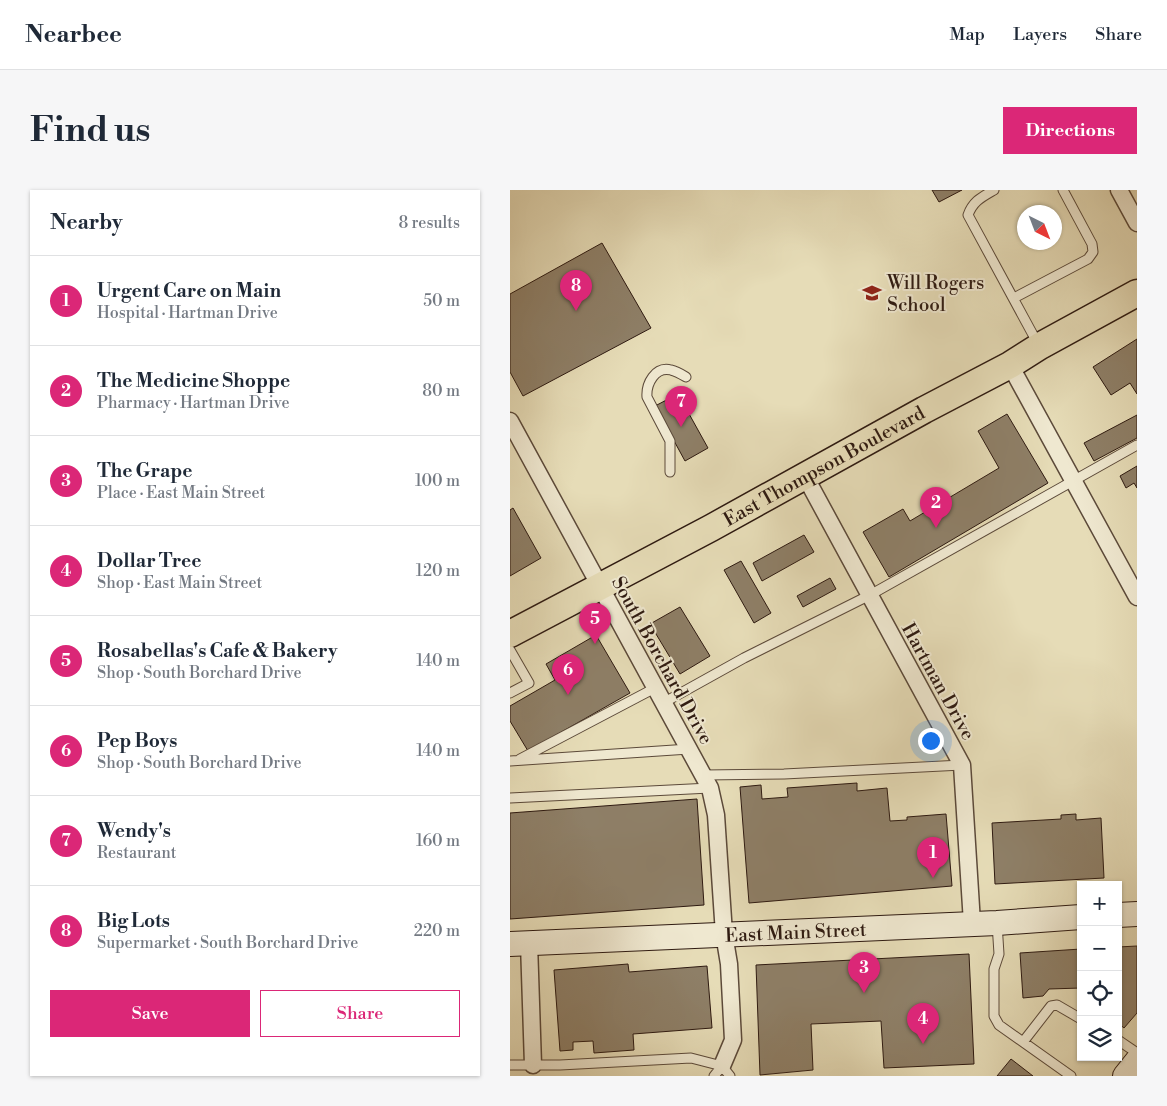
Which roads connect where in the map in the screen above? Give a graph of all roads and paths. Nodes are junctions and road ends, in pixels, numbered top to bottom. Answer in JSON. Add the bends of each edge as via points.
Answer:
{"nodes":[{"id":1,"x":994,"y":190,"type":"edge"},
{"id":2,"x":1063,"y":190,"type":"edge"},
{"id":3,"x":1119,"y":190,"type":"edge"},
{"id":4,"x":1137,"y":223,"type":"edge"},
{"id":5,"x":1137,"y":293,"type":"edge"},
{"id":6,"x":1014,"y":298,"type":"junction"},
{"id":7,"x":1040,"y":346,"type":"junction"},
{"id":8,"x":1010,"y":364,"type":"junction"},
{"id":9,"x":686,"y":377,"type":"dead end"},
{"id":10,"x":510,"y":421,"type":"edge"},
{"id":11,"x":1137,"y":445,"type":"edge"},
{"id":12,"x":670,"y":472,"type":"dead end"},
{"id":13,"x":805,"y":476,"type":"junction"},
{"id":14,"x":1073,"y":480,"type":"junction"},
{"id":15,"x":600,"y":587,"type":"junction"},
{"id":16,"x":870,"y":595,"type":"junction"},
{"id":17,"x":1137,"y":597,"type":"edge"},
{"id":18,"x":510,"y":634,"type":"edge"},
{"id":19,"x":510,"y":650,"type":"edge"},
{"id":20,"x":655,"y":688,"type":"junction"},
{"id":21,"x":510,"y":693,"type":"edge"},
{"id":22,"x":663,"y":703,"type":"junction"},
{"id":23,"x":689,"y":749,"type":"junction"},
{"id":24,"x":514,"y":760,"type":"edge"},
{"id":25,"x":962,"y":765,"type":"junction"},
{"id":26,"x":707,"y":781,"type":"junction"},
{"id":27,"x":510,"y":798,"type":"edge"},
{"id":28,"x":1137,"y":914,"type":"edge"},
{"id":29,"x":1122,"y":915,"type":"edge"},
{"id":30,"x":1077,"y":917,"type":"edge"},
{"id":31,"x":997,"y":922,"type":"junction"},
{"id":32,"x":972,"y":923,"type":"junction"},
{"id":33,"x":724,"y":934,"type":"junction"},
{"id":34,"x":520,"y":944,"type":"edge"},
{"id":35,"x":1077,"y":1017,"type":"edge"},
{"id":36,"x":1023,"y":1042,"type":"junction"},
{"id":37,"x":1122,"y":1043,"type":"edge"},
{"id":38,"x":1137,"y":1053,"type":"edge"},
{"id":39,"x":1137,"y":1061,"type":"edge"},
{"id":40,"x":510,"y":1066,"type":"edge"},
{"id":41,"x":532,"y":1070,"type":"edge"},
{"id":42,"x":722,"y":1073,"type":"edge"},
{"id":43,"x":1071,"y":1076,"type":"edge"},
{"id":44,"x":1125,"y":1076,"type":"edge"}],
"edges":[{"from":1,"to":6,"type":"lane","via":[[972,205],[968,215]]},
{"from":2,"to":6,"type":"lane","via":[[1092,244],[1092,252],[1088,259]]},
{"from":3,"to":4,"type":"street"},
{"from":5,"to":7,"type":"main road","name":"East Thompson Boulevard"},
{"from":6,"to":7,"type":"lane"},
{"from":7,"to":8,"type":"main road","name":"East Thompson Boulevard"},
{"from":8,"to":13,"type":"main road","name":"East Thompson Boulevard"},
{"from":8,"to":14,"type":"street"},
{"from":9,"to":12,"type":"lane","via":[[669,369],[660,371],[654,375],[647,390],[647,397],[670,440]]},
{"from":10,"to":15,"type":"street","name":"South Borchard Drive"},
{"from":11,"to":14,"type":"lane"},
{"from":13,"to":15,"type":"main road","name":"East Thompson Boulevard"},
{"from":13,"to":16,"type":"street","name":"Hartman Drive"},
{"from":14,"to":16,"type":"lane"},
{"from":14,"to":17,"type":"street"},
{"from":15,"to":18,"type":"main road","name":"East Thompson Boulevard"},
{"from":15,"to":20,"type":"street","name":"South Borchard Drive"},
{"from":16,"to":22,"type":"lane"},
{"from":16,"to":25,"type":"street","name":"Hartman Drive"},
{"from":19,"to":21,"type":"lane","via":[[529,683]]},
{"from":20,"to":22,"type":"street","name":"South Borchard Drive"},
{"from":20,"to":24,"type":"lane"},
{"from":22,"to":23,"type":"street","name":"South Borchard Drive"},
{"from":23,"to":24,"type":"lane"},
{"from":23,"to":26,"type":"street","name":"South Borchard Drive"},
{"from":25,"to":26,"type":"lane"},
{"from":25,"to":32,"type":"street","name":"Hartman Drive"},
{"from":26,"to":27,"type":"lane"},
{"from":26,"to":33,"type":"street","name":"South Borchard Drive","via":[[716,815]]},
{"from":28,"to":29,"type":"main road"},
{"from":30,"to":31,"type":"main road","name":"East Main Street"},
{"from":31,"to":32,"type":"main road","name":"East Main Street"},
{"from":31,"to":36,"type":"lane","via":[[999,954],[994,969],[994,1016],[998,1025]]},
{"from":32,"to":33,"type":"main road","name":"East Main Street"},
{"from":33,"to":34,"type":"main road","name":"East Main Street"},
{"from":33,"to":42,"type":"street","name":"South Borchard Drive","via":[[733,1040]]},
{"from":34,"to":41,"type":"street"},
{"from":35,"to":36,"type":"lane","via":[[1057,1005],[1051,1006]]},
{"from":36,"to":43,"type":"lane"},
{"from":37,"to":38,"type":"lane"},
{"from":39,"to":44,"type":"main road"},
{"from":40,"to":41,"type":"lane"},
{"from":41,"to":42,"type":"lane","via":[[691,1058]]}]}
